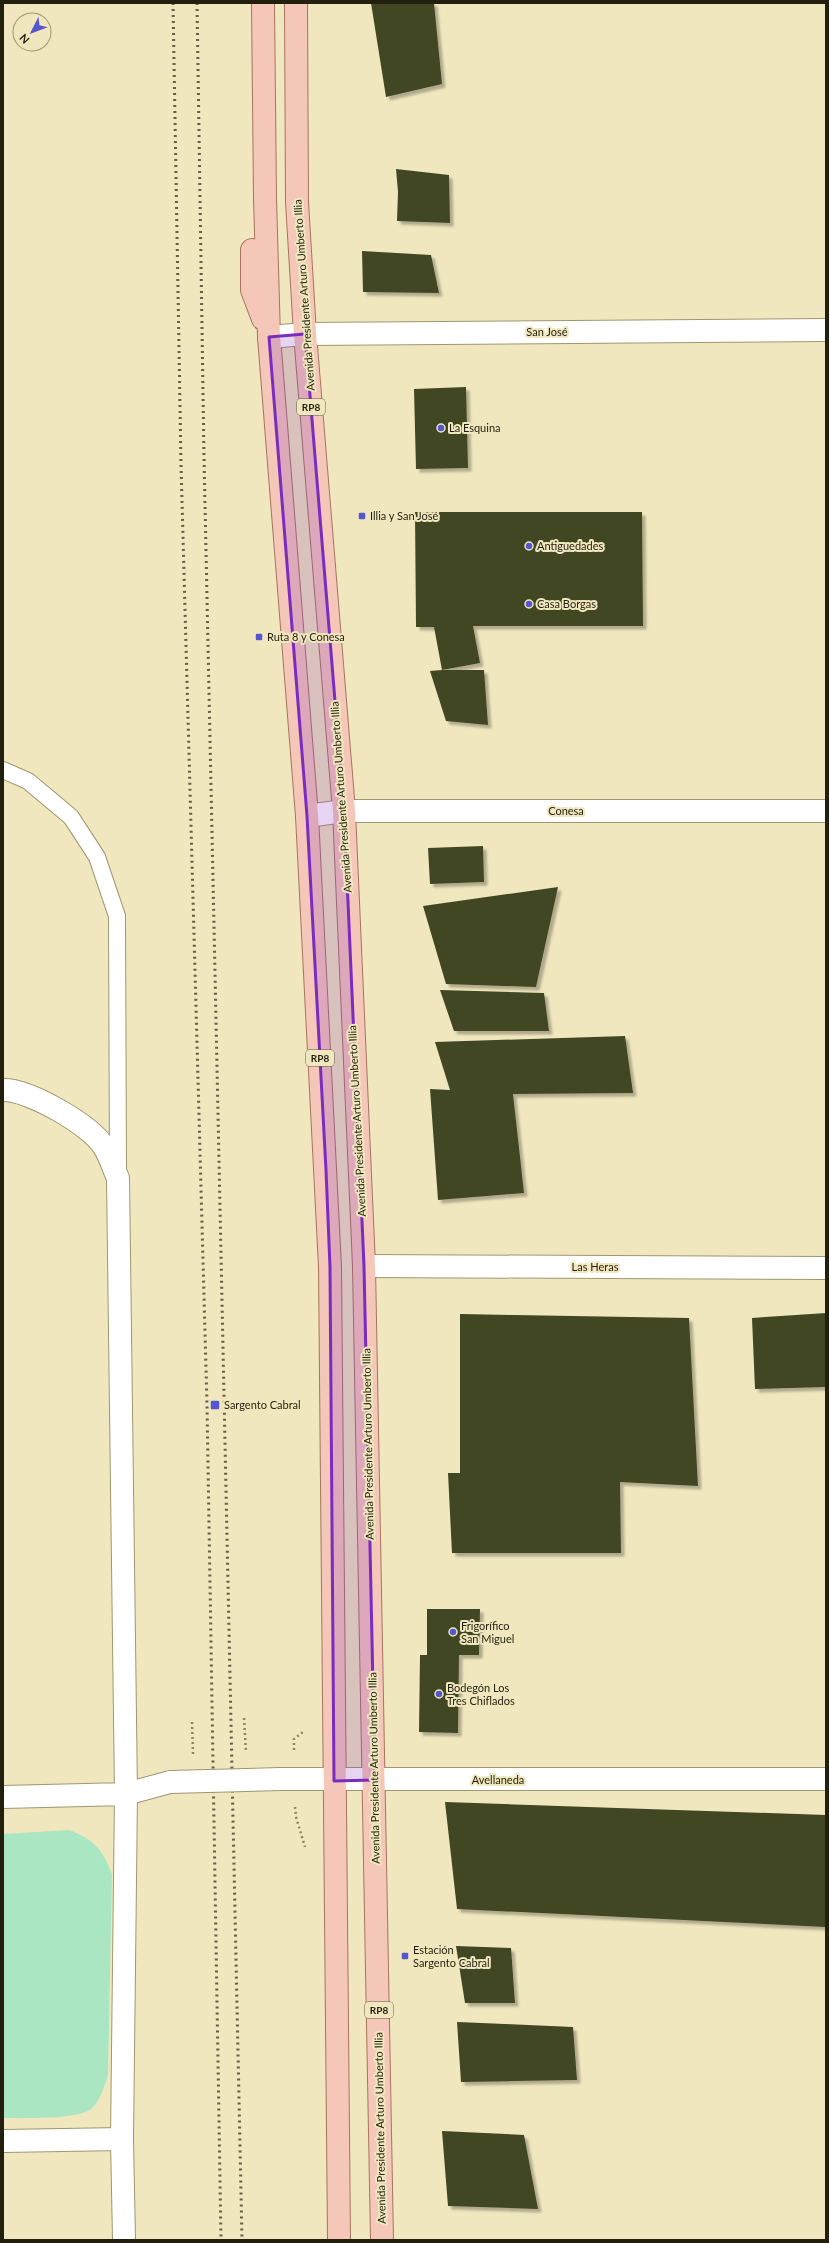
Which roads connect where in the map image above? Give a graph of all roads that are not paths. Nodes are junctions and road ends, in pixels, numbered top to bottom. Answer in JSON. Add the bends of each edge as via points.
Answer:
{"nodes":[{"id":1,"x":250,"y":3,"type":"edge"},
{"id":2,"x":263,"y":3,"type":"edge"},
{"id":3,"x":296,"y":3,"type":"edge"},
{"id":4,"x":826,"y":330,"type":"edge"},
{"id":5,"x":305,"y":334,"type":"junction"},
{"id":6,"x":269,"y":337,"type":"junction"},
{"id":7,"x":3,"y":770,"type":"edge"},
{"id":8,"x":344,"y":810,"type":"junction"},
{"id":9,"x":826,"y":811,"type":"edge"},
{"id":10,"x":307,"y":816,"type":"junction"},
{"id":11,"x":4,"y":1086,"type":"edge"},
{"id":12,"x":118,"y":1178,"type":"junction"},
{"id":13,"x":364,"y":1266,"type":"junction"},
{"id":14,"x":826,"y":1268,"type":"edge"},
{"id":15,"x":826,"y":1779,"type":"edge"},
{"id":16,"x":375,"y":1780,"type":"junction"},
{"id":17,"x":334,"y":1781,"type":"junction"},
{"id":18,"x":126,"y":1794,"type":"junction"},
{"id":19,"x":3,"y":1797,"type":"edge"},
{"id":20,"x":122,"y":2139,"type":"junction"},
{"id":21,"x":3,"y":2141,"type":"edge"},
{"id":22,"x":124,"y":2240,"type":"edge"},
{"id":23,"x":340,"y":2240,"type":"edge"},
{"id":24,"x":382,"y":2240,"type":"edge"}],
"edges":[{"from":1,"to":6,"type":"main road","via":[[252,290]]},
{"from":2,"to":6,"type":"main road","number":"RP8"},
{"from":3,"to":5,"type":"main road","name":"Avenida Presidente Arturo Umberto Illia","number":"RP8","via":[[297,202]]},
{"from":4,"to":5,"type":"street","name":"San José"},
{"from":5,"to":6,"type":"street","name":"San José"},
{"from":5,"to":8,"type":"main road","name":"Avenida Presidente Arturo Umberto Illia","number":"RP8"},
{"from":6,"to":10,"type":"main road","number":"RP8"},
{"from":7,"to":12,"type":"lane","via":[[28,781],[71,817],[97,857],[118,916]]},
{"from":8,"to":9,"type":"street","name":"Conesa"},
{"from":8,"to":10,"type":"street","name":"Conesa"},
{"from":8,"to":13,"type":"main road","name":"Avenida Presidente Arturo Umberto Illia","number":"RP8"},
{"from":10,"to":17,"type":"main road","number":"RP8","via":[[330,1267]]},
{"from":11,"to":12,"type":"street","via":[[42,1101],[75,1121],[103,1145]]},
{"from":12,"to":18,"type":"street"},
{"from":13,"to":14,"type":"street","name":"Las Heras"},
{"from":13,"to":16,"type":"main road","name":"Avenida Presidente Arturo Umberto Illia","number":"RP8"},
{"from":15,"to":16,"type":"street","name":"Avellaneda"},
{"from":16,"to":17,"type":"street","name":"Avellaneda"},
{"from":16,"to":24,"type":"main road","name":"Avenida Presidente Arturo Umberto Illia","number":"RP8"},
{"from":17,"to":18,"type":"street","name":"Avellaneda","bridge":true,"via":[[170,1782]]},
{"from":17,"to":23,"type":"main road","number":"RP8"},
{"from":18,"to":19,"type":"street","name":"Avellaneda"},
{"from":18,"to":20,"type":"street"},
{"from":20,"to":21,"type":"street"},
{"from":20,"to":22,"type":"street"}]}
